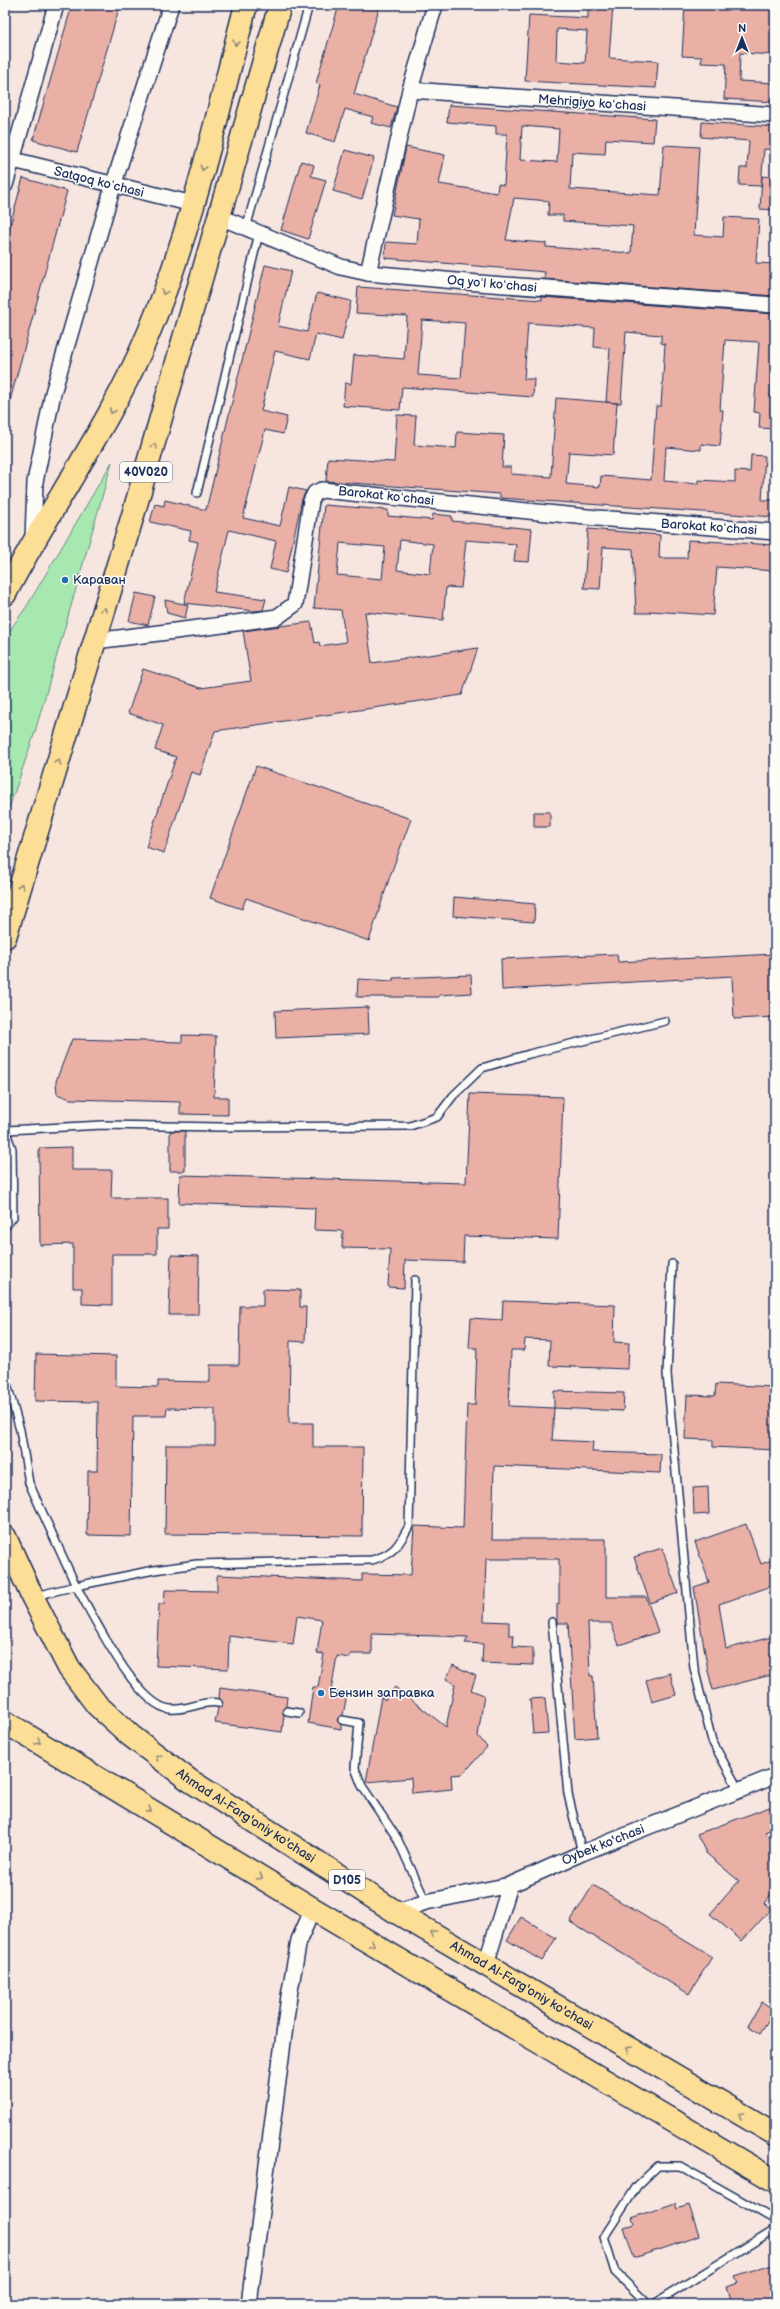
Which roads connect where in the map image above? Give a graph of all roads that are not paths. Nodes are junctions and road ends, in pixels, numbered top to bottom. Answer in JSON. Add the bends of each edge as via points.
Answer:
{"nodes":[{"id":1,"x":56,"y":5,"type":"edge"},
{"id":2,"x":171,"y":5,"type":"edge"},
{"id":3,"x":246,"y":5,"type":"edge"},
{"id":4,"x":280,"y":5,"type":"edge"},
{"id":5,"x":308,"y":5,"type":"edge"},
{"id":6,"x":434,"y":5,"type":"edge"},
{"id":7,"x":410,"y":90,"type":"junction"},
{"id":8,"x":775,"y":115,"type":"edge"},
{"id":9,"x":8,"y":159,"type":"edge"},
{"id":10,"x":5,"y":185,"type":"edge"},
{"id":11,"x":113,"y":186,"type":"junction"},
{"id":12,"x":193,"y":204,"type":"junction"},
{"id":13,"x":220,"y":217,"type":"junction"},
{"id":14,"x":253,"y":231,"type":"junction"},
{"id":15,"x":368,"y":273,"type":"junction"},
{"id":16,"x":775,"y":305,"type":"edge"},
{"id":17,"x":197,"y":494,"type":"dead end"},
{"id":18,"x":775,"y":532,"type":"edge"},
{"id":19,"x":34,"y":539,"type":"junction"},
{"id":20,"x":5,"y":594,"type":"edge"},
{"id":21,"x":95,"y":641,"type":"junction"},
{"id":22,"x":5,"y":937,"type":"edge"},
{"id":23,"x":666,"y":1022,"type":"dead end"},
{"id":24,"x":6,"y":1130,"type":"edge"},
{"id":25,"x":5,"y":1228,"type":"edge"},
{"id":26,"x":672,"y":1264,"type":"dead end"},
{"id":27,"x":415,"y":1280,"type":"dead end"},
{"id":28,"x":5,"y":1376,"type":"edge"},
{"id":29,"x":5,"y":1537,"type":"edge"},
{"id":30,"x":76,"y":1586,"type":"junction"},
{"id":31,"x":32,"y":1596,"type":"junction"},
{"id":32,"x":552,"y":1622,"type":"dead end"},
{"id":33,"x":218,"y":1703,"type":"dead end"},
{"id":34,"x":287,"y":1711,"type":"dead end"},
{"id":35,"x":299,"y":1713,"type":"dead end"},
{"id":36,"x":342,"y":1720,"type":"dead end"},
{"id":37,"x":5,"y":1722,"type":"edge"},
{"id":38,"x":775,"y":1776,"type":"edge"},
{"id":39,"x":740,"y":1792,"type":"junction"},
{"id":40,"x":582,"y":1853,"type":"junction"},
{"id":41,"x":510,"y":1885,"type":"junction"},
{"id":42,"x":426,"y":1902,"type":"junction"},
{"id":43,"x":313,"y":1909,"type":"junction"},
{"id":44,"x":396,"y":1912,"type":"junction"},
{"id":45,"x":486,"y":1964,"type":"junction"},
{"id":46,"x":775,"y":2134,"type":"edge"},
{"id":47,"x":775,"y":2181,"type":"edge"},
{"id":48,"x":775,"y":2220,"type":"edge"},
{"id":49,"x":775,"y":2229,"type":"edge"},
{"id":50,"x":249,"y":2304,"type":"edge"},
{"id":51,"x":648,"y":2304,"type":"edge"},
{"id":52,"x":654,"y":2304,"type":"edge"}],
"edges":[{"from":1,"to":9,"type":"street"},
{"from":2,"to":11,"type":"street"},
{"from":3,"to":12,"type":"main road","one_way":true},
{"from":4,"to":13,"type":"main road","number":"40V020"},
{"from":5,"to":14,"type":"lane"},
{"from":6,"to":7,"type":"street"},
{"from":7,"to":8,"type":"street","name":"Mehrigiyo koʻchasi"},
{"from":7,"to":15,"type":"street"},
{"from":9,"to":10,"type":"street"},
{"from":9,"to":11,"type":"street","name":"Satqoq koʻchasi"},
{"from":11,"to":12,"type":"street","name":"Satqoq koʻchasi"},
{"from":11,"to":19,"type":"street","via":[[52,392],[35,482]]},
{"from":12,"to":19,"type":"main road","one_way":true,"via":[[173,269],[149,332],[111,413]]},
{"from":13,"to":14,"type":"street","name":"Oq yoʻl koʻchasi"},
{"from":21,"to":13,"type":"main road","number":"40V020","one_way":true},
{"from":14,"to":15,"type":"street","name":"Oq yoʻl koʻchasi","via":[[341,267]]},
{"from":14,"to":17,"type":"lane"},
{"from":15,"to":16,"type":"street","name":"Oq yoʻl koʻchasi"},
{"from":18,"to":21,"type":"street","name":"Barokat koʻchasi","via":[[589,518],[322,490],[315,493],[311,501],[295,604],[277,616]]},
{"from":19,"to":20,"type":"main road"},
{"from":22,"to":21,"type":"main road","number":"40V020","one_way":true},
{"from":23,"to":24,"type":"lane","via":[[529,1054],[482,1068],[437,1117],[410,1126],[103,1125]]},
{"from":24,"to":25,"type":"lane","via":[[12,1149],[13,1217]]},
{"from":26,"to":39,"type":"lane","via":[[667,1374],[694,1668],[712,1741]]},
{"from":27,"to":30,"type":"lane","via":[[409,1526],[400,1544],[388,1556],[372,1560],[197,1564]]},
{"from":28,"to":30,"type":"lane","via":[[20,1430],[30,1483]]},
{"from":29,"to":31,"type":"main road","name":"Ahmad Al-Farg'oniy ko'chasi","number":"D105"},
{"from":30,"to":31,"type":"lane"},
{"from":30,"to":33,"type":"lane","via":[[128,1676],[153,1702],[169,1709]]},
{"from":44,"to":31,"type":"main road","name":"Ahmad Al-Farg'oniy ko'chasi","number":"D105","one_way":true,"via":[[189,1780],[130,1736],[97,1705],[69,1668]]},
{"from":32,"to":40,"type":"lane","via":[[568,1794]]},
{"from":34,"to":35,"type":"lane"},
{"from":36,"to":42,"type":"lane","via":[[359,1723],[355,1768],[369,1798],[397,1838]]},
{"from":37,"to":43,"type":"main road","one_way":true},
{"from":38,"to":39,"type":"street","name":"Oybek ko'chasi"},
{"from":39,"to":40,"type":"street","name":"Oybek ko'chasi"},
{"from":40,"to":41,"type":"street","name":"Oybek ko'chasi"},
{"from":41,"to":42,"type":"street","name":"Oybek ko'chasi"},
{"from":41,"to":45,"type":"street"},
{"from":42,"to":44,"type":"street","name":"Oybek ko'chasi"},
{"from":43,"to":47,"type":"main road","one_way":true},
{"from":43,"to":50,"type":"street","via":[[299,1940],[289,1996]]},
{"from":45,"to":44,"type":"main road","name":"Ahmad Al-Farg'oniy ko'chasi","number":"D105","one_way":true},
{"from":46,"to":45,"type":"main road","name":"Ahmad Al-Farg'oniy ko'chasi","number":"D105","one_way":true},
{"from":48,"to":51,"type":"lane","via":[[680,2166],[658,2166],[637,2186],[604,2237],[614,2272]]},
{"from":49,"to":52,"type":"lane"}]}
